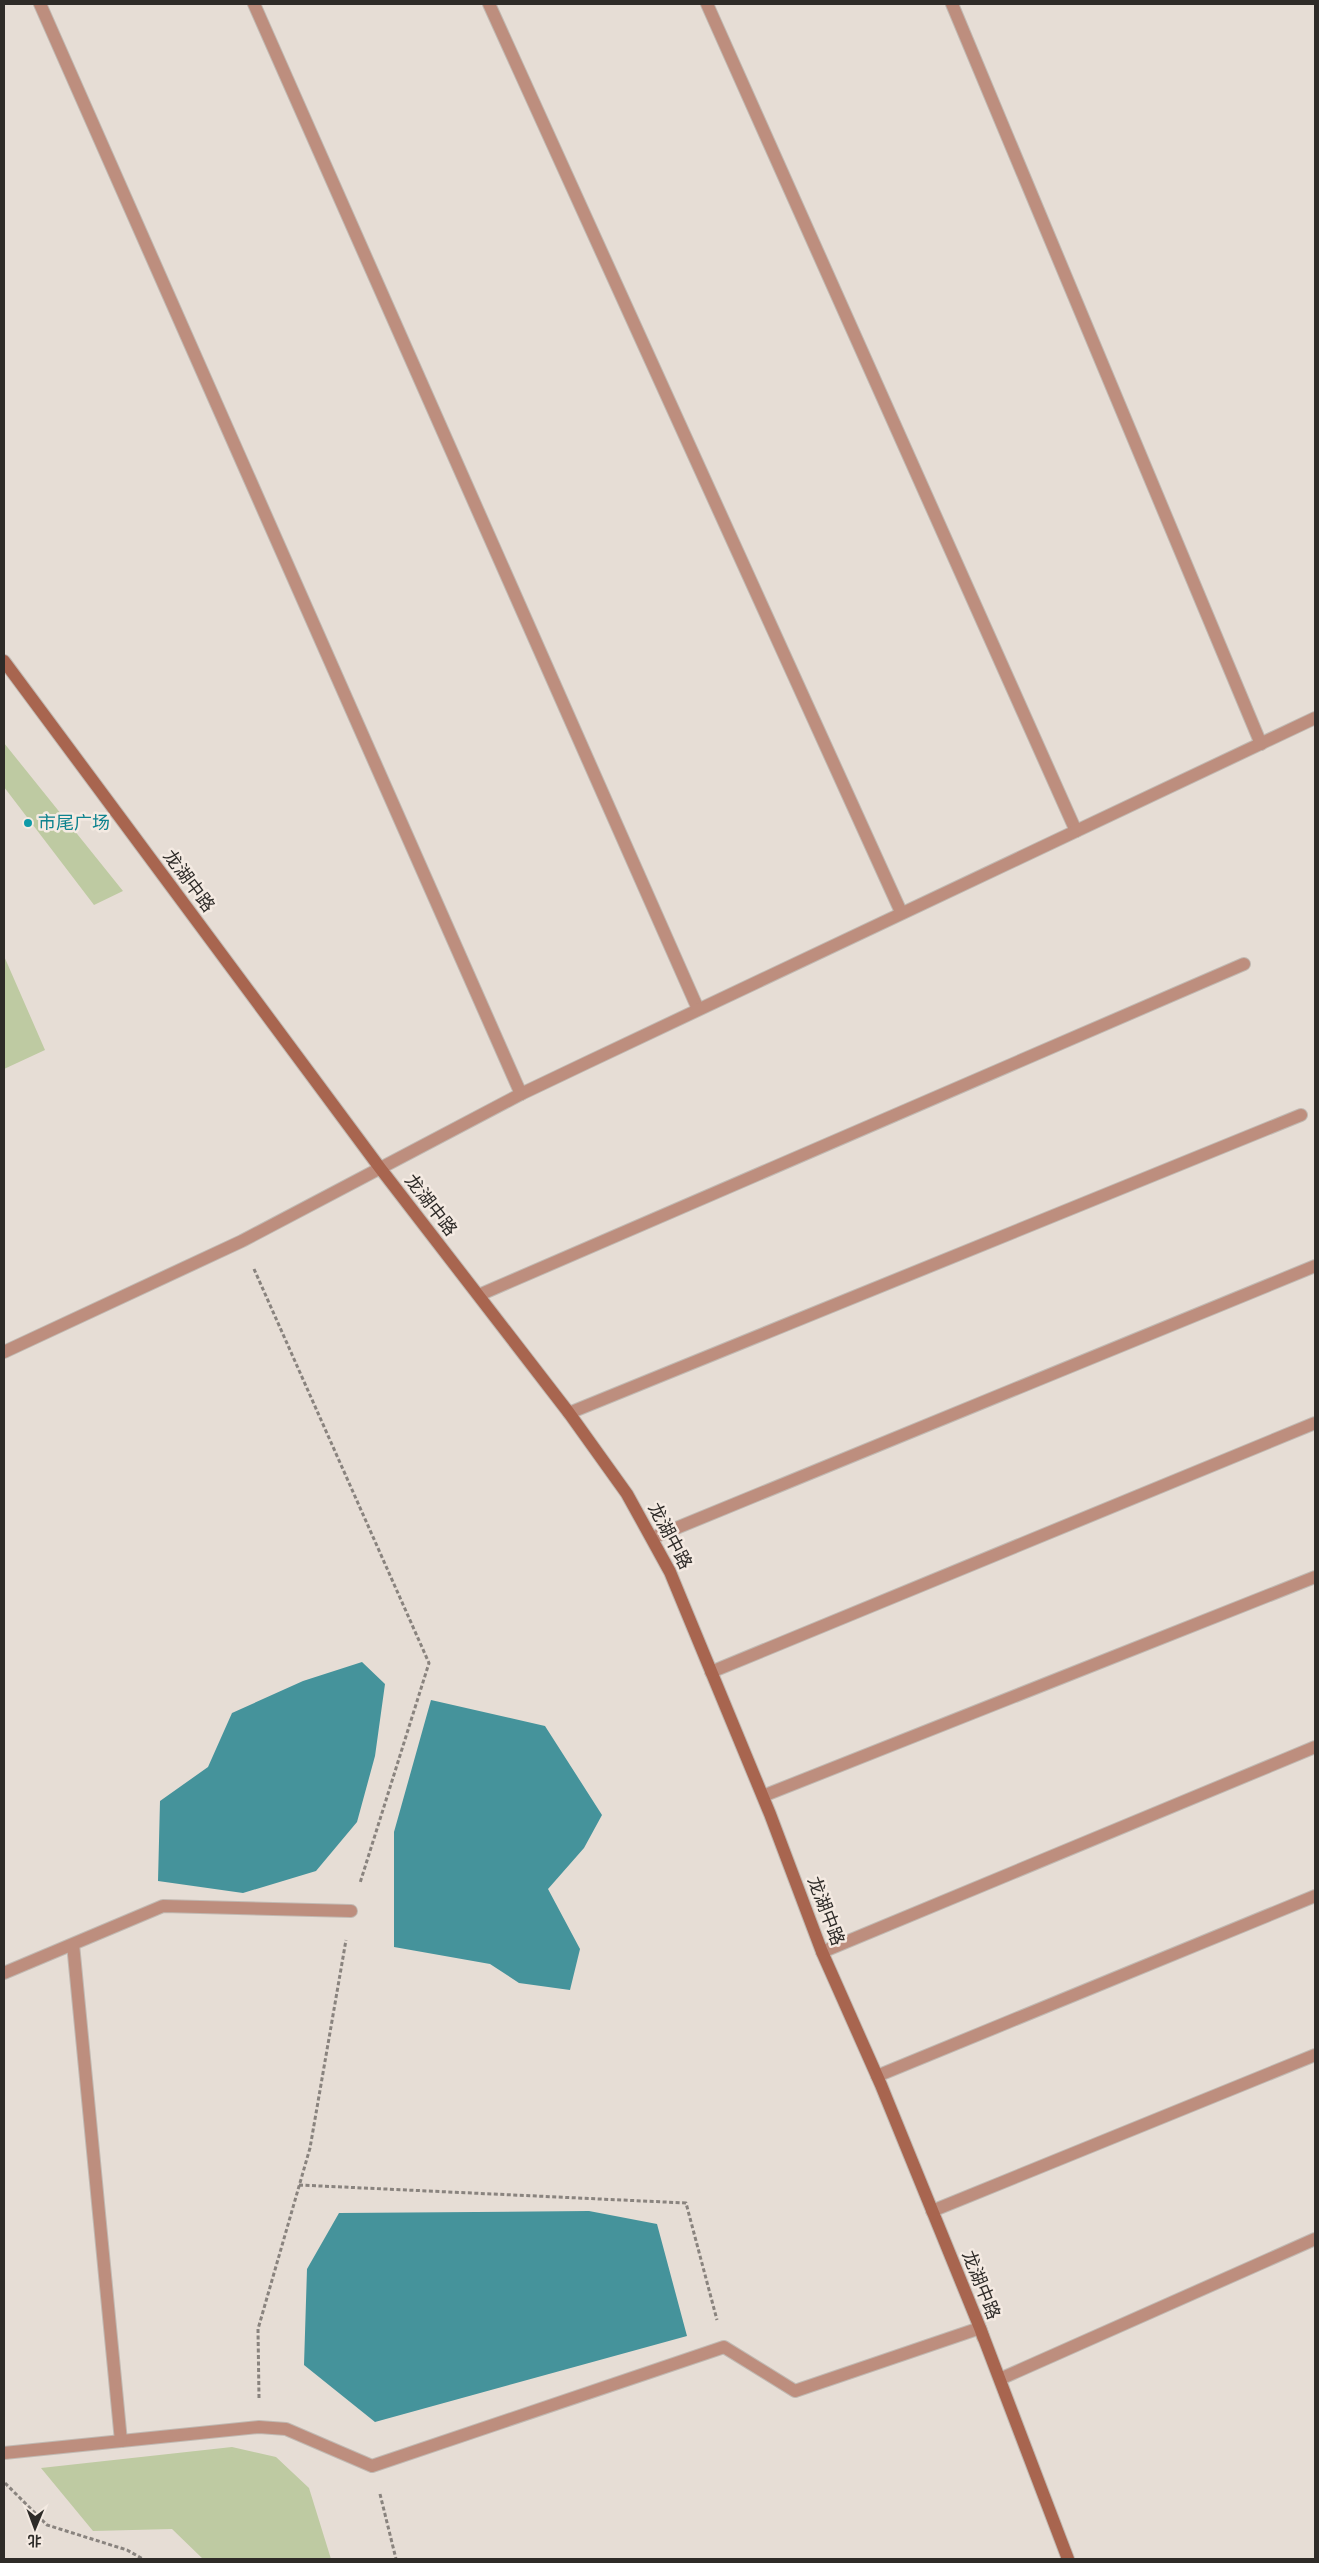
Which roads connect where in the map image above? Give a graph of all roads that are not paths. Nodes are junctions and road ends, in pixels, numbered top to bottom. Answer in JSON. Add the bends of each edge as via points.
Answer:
{"nodes":[{"id":1,"x":40,"y":4,"type":"edge"},
{"id":2,"x":254,"y":4,"type":"edge"},
{"id":3,"x":489,"y":4,"type":"edge"},
{"id":4,"x":707,"y":4,"type":"edge"},
{"id":5,"x":952,"y":4,"type":"edge"},
{"id":6,"x":4,"y":661,"type":"edge"},
{"id":7,"x":1315,"y":718,"type":"edge"},
{"id":8,"x":1260,"y":744,"type":"junction"},
{"id":9,"x":1076,"y":831,"type":"junction"},
{"id":10,"x":901,"y":912,"type":"junction"},
{"id":11,"x":1244,"y":964,"type":"dead end"},
{"id":12,"x":698,"y":1009,"type":"junction"},
{"id":13,"x":521,"y":1094,"type":"junction"},
{"id":14,"x":1301,"y":1115,"type":"dead end"},
{"id":15,"x":380,"y":1168,"type":"junction"},
{"id":16,"x":1315,"y":1266,"type":"edge"},
{"id":17,"x":479,"y":1296,"type":"junction"},
{"id":18,"x":4,"y":1350,"type":"edge"},
{"id":19,"x":569,"y":1412,"type":"junction"},
{"id":20,"x":1315,"y":1422,"type":"edge"},
{"id":21,"x":652,"y":1538,"type":"junction"},
{"id":22,"x":1315,"y":1577,"type":"edge"},
{"id":23,"x":711,"y":1672,"type":"junction"},
{"id":24,"x":1315,"y":1747,"type":"edge"},
{"id":25,"x":763,"y":1796,"type":"junction"},
{"id":26,"x":1315,"y":1896,"type":"edge"},
{"id":27,"x":351,"y":1910,"type":"road end"},
{"id":28,"x":73,"y":1944,"type":"junction"},
{"id":29,"x":822,"y":1952,"type":"junction"},
{"id":30,"x":4,"y":1973,"type":"edge"},
{"id":31,"x":1315,"y":2055,"type":"edge"},
{"id":32,"x":877,"y":2076,"type":"junction"},
{"id":33,"x":932,"y":2210,"type":"junction"},
{"id":34,"x":1315,"y":2239,"type":"edge"},
{"id":35,"x":980,"y":2328,"type":"junction"},
{"id":36,"x":1000,"y":2379,"type":"junction"},
{"id":37,"x":120,"y":2441,"type":"junction"},
{"id":38,"x":4,"y":2454,"type":"edge"},
{"id":39,"x":1068,"y":2559,"type":"edge"}],
"edges":[{"from":1,"to":13,"type":"street"},
{"from":2,"to":12,"type":"street"},
{"from":3,"to":10,"type":"street"},
{"from":4,"to":9,"type":"street"},
{"from":5,"to":8,"type":"street"},
{"from":6,"to":15,"type":"street","name":"龙湖中路"},
{"from":7,"to":8,"type":"street"},
{"from":8,"to":9,"type":"street"},
{"from":9,"to":10,"type":"street"},
{"from":10,"to":12,"type":"street"},
{"from":11,"to":17,"type":"street"},
{"from":12,"to":13,"type":"street"},
{"from":13,"to":15,"type":"street"},
{"from":14,"to":19,"type":"street"},
{"from":15,"to":17,"type":"street","name":"龙湖中路"},
{"from":15,"to":18,"type":"street","via":[[242,1241]]},
{"from":16,"to":21,"type":"street"},
{"from":17,"to":19,"type":"street","name":"龙湖中路"},
{"from":19,"to":21,"type":"street","name":"龙湖中路","via":[[628,1494]]},
{"from":20,"to":23,"type":"street"},
{"from":21,"to":23,"type":"street","name":"龙湖中路","via":[[670,1572]]},
{"from":22,"to":25,"type":"street"},
{"from":23,"to":25,"type":"street","name":"龙湖中路"},
{"from":24,"to":29,"type":"street"},
{"from":25,"to":29,"type":"street","name":"龙湖中路"},
{"from":26,"to":32,"type":"street"},
{"from":27,"to":28,"type":"street","via":[[163,1906]]},
{"from":28,"to":30,"type":"street"},
{"from":28,"to":37,"type":"street"},
{"from":29,"to":32,"type":"street","name":"龙湖中路"},
{"from":31,"to":33,"type":"street"},
{"from":32,"to":33,"type":"street","name":"龙湖中路"},
{"from":33,"to":35,"type":"street","name":"龙湖中路"},
{"from":34,"to":36,"type":"street"},
{"from":35,"to":36,"type":"street"},
{"from":35,"to":37,"type":"street","via":[[795,2391],[724,2347],[372,2466],[286,2429],[259,2427]]},
{"from":36,"to":39,"type":"street"},
{"from":37,"to":38,"type":"street"}]}
